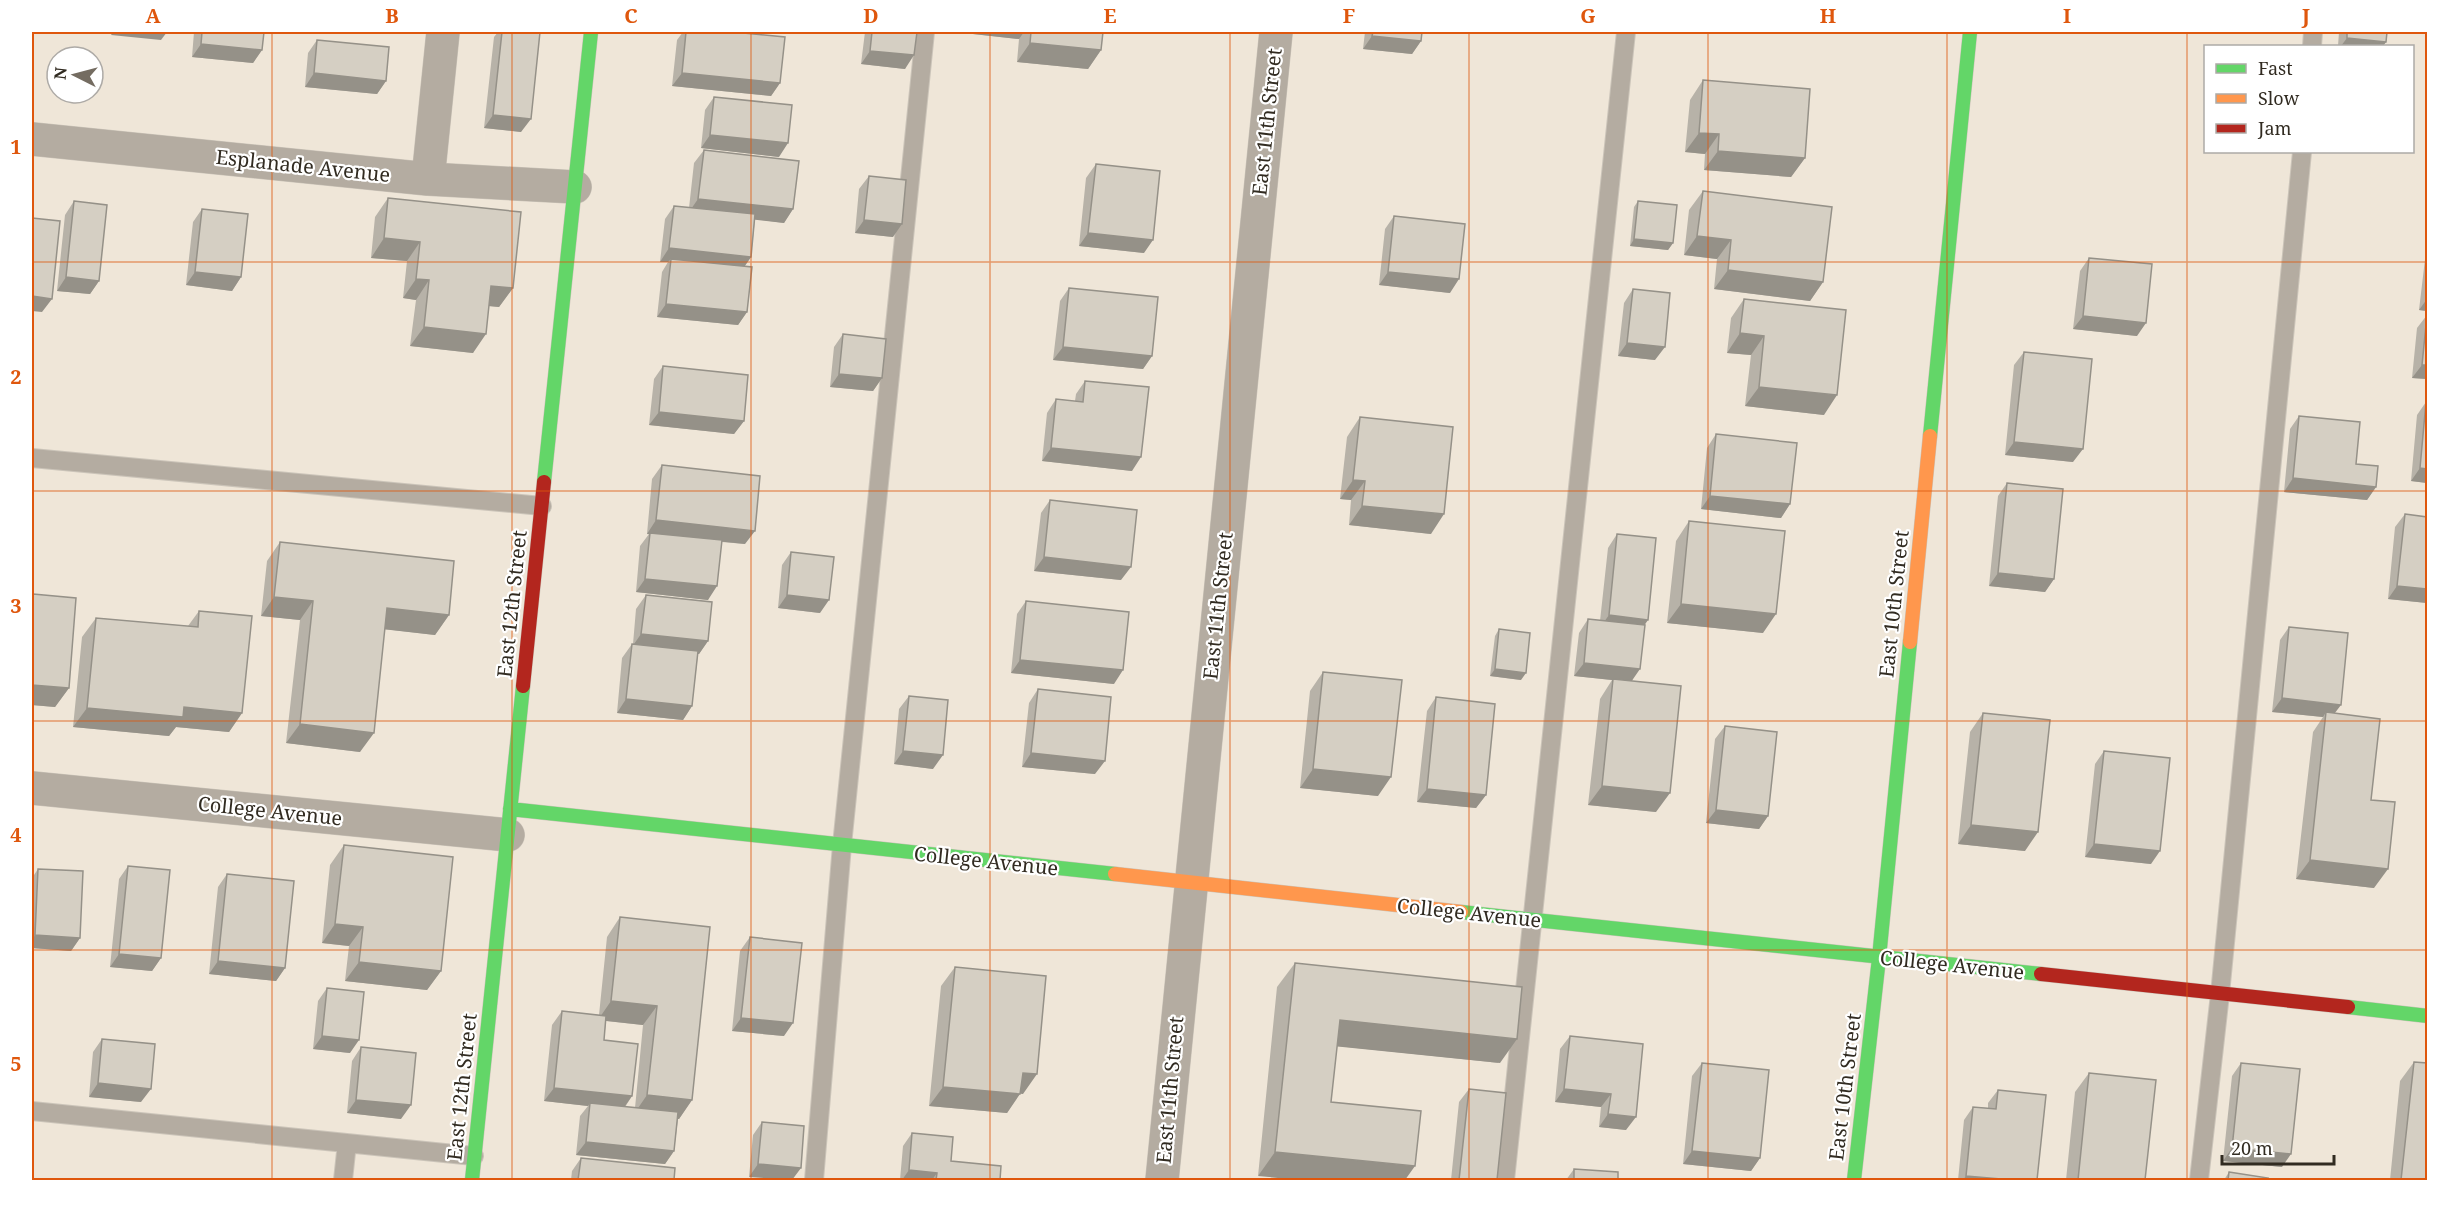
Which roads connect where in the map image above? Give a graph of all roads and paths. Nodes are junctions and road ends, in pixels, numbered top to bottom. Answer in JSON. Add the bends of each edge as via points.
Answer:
{"nodes":[{"id":1,"x":443,"y":32,"type":"edge"},
{"id":2,"x":591,"y":32,"type":"edge"},
{"id":3,"x":925,"y":32,"type":"edge"},
{"id":4,"x":1276,"y":32,"type":"edge"},
{"id":5,"x":1626,"y":32,"type":"edge"},
{"id":6,"x":1970,"y":32,"type":"edge"},
{"id":7,"x":32,"y":139,"type":"edge"},
{"id":8,"x":2302,"y":153,"type":"edge"},
{"id":9,"x":429,"y":179,"type":"junction"},
{"id":10,"x":574,"y":187,"type":"junction"},
{"id":11,"x":32,"y":459,"type":"edge"},
{"id":12,"x":542,"y":506,"type":"junction"},
{"id":13,"x":32,"y":788,"type":"edge"},
{"id":14,"x":509,"y":822,"type":"junction"},
{"id":15,"x":842,"y":845,"type":"junction"},
{"id":16,"x":1190,"y":883,"type":"junction"},
{"id":17,"x":1533,"y":920,"type":"junction"},
{"id":18,"x":1879,"y":958,"type":"junction"},
{"id":19,"x":2220,"y":994,"type":"junction"},
{"id":20,"x":2427,"y":1017,"type":"edge"},
{"id":21,"x":32,"y":1111,"type":"edge"},
{"id":22,"x":347,"y":1143,"type":"junction"},
{"id":23,"x":474,"y":1156,"type":"junction"},
{"id":24,"x":343,"y":1180,"type":"edge"},
{"id":25,"x":471,"y":1180,"type":"edge"},
{"id":26,"x":814,"y":1180,"type":"edge"},
{"id":27,"x":1162,"y":1180,"type":"edge"},
{"id":28,"x":1505,"y":1180,"type":"edge"},
{"id":29,"x":1854,"y":1180,"type":"edge"},
{"id":30,"x":2199,"y":1180,"type":"edge"}],
"edges":[{"from":1,"to":9,"type":"street"},
{"from":2,"to":10,"type":"street","name":"East 12th Street"},
{"from":3,"to":15,"type":"lane"},
{"from":4,"to":16,"type":"street","name":"East 11th Street"},
{"from":5,"to":17,"type":"lane"},
{"from":6,"to":18,"type":"street","name":"East 10th Street"},
{"from":7,"to":9,"type":"street","name":"Esplanade Avenue"},
{"from":8,"to":19,"type":"lane"},
{"from":9,"to":10,"type":"street","name":"Esplanade Avenue"},
{"from":10,"to":12,"type":"street","name":"East 12th Street"},
{"from":11,"to":12,"type":"lane"},
{"from":12,"to":14,"type":"street","name":"East 12th Street"},
{"from":13,"to":14,"type":"street","name":"College Avenue"},
{"from":14,"to":15,"type":"street","name":"College Avenue"},
{"from":14,"to":23,"type":"street","name":"East 12th Street"},
{"from":15,"to":16,"type":"street","name":"College Avenue"},
{"from":15,"to":26,"type":"lane"},
{"from":16,"to":17,"type":"street","name":"College Avenue"},
{"from":16,"to":27,"type":"street","name":"East 11th Street"},
{"from":17,"to":18,"type":"street","name":"College Avenue"},
{"from":17,"to":28,"type":"lane"},
{"from":18,"to":19,"type":"street","name":"College Avenue"},
{"from":18,"to":29,"type":"street","name":"East 10th Street"},
{"from":19,"to":20,"type":"street","name":"College Avenue"},
{"from":19,"to":30,"type":"lane"},
{"from":21,"to":22,"type":"lane"},
{"from":22,"to":23,"type":"lane"},
{"from":22,"to":24,"type":"lane"},
{"from":23,"to":25,"type":"street","name":"East 12th Street"}]}
